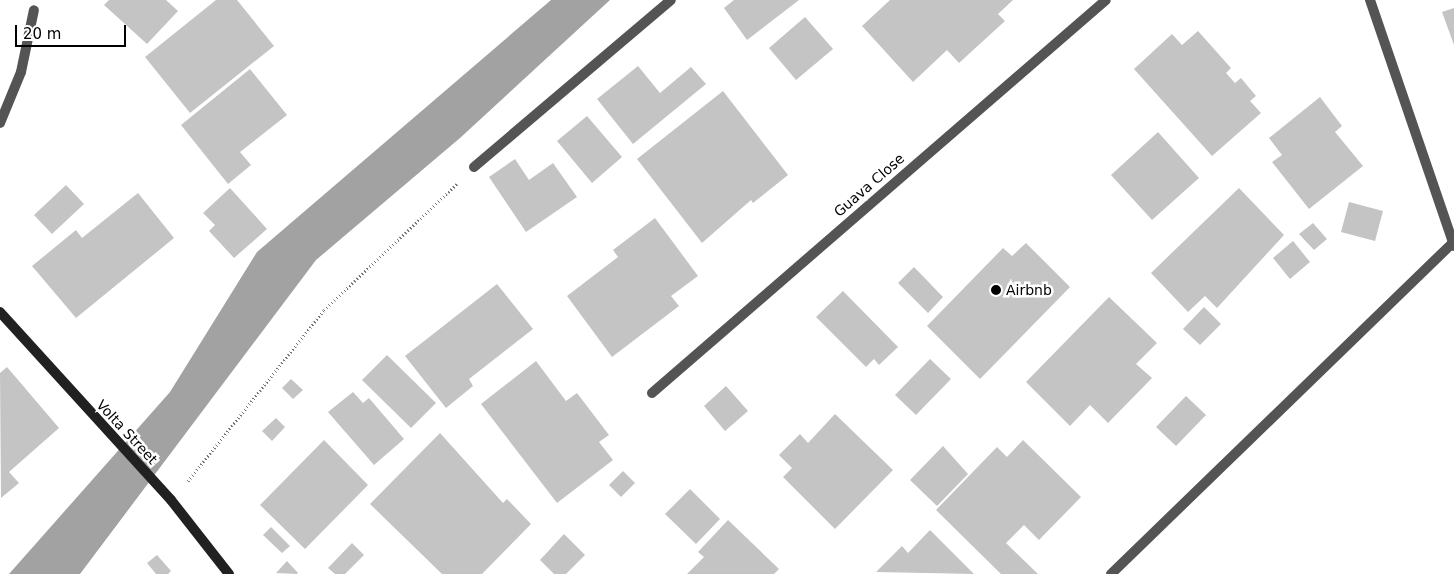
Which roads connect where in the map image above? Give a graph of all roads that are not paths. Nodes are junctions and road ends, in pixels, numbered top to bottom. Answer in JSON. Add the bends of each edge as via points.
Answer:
{"nodes":[{"id":1,"x":670,"y":0,"type":"edge"},
{"id":2,"x":1106,"y":0,"type":"edge"},
{"id":3,"x":1370,"y":0,"type":"edge"},
{"id":4,"x":34,"y":10,"type":"dead end"},
{"id":5,"x":0,"y":123,"type":"edge"},
{"id":6,"x":474,"y":167,"type":"road end"},
{"id":7,"x":1453,"y":245,"type":"edge"},
{"id":8,"x":0,"y":312,"type":"edge"},
{"id":9,"x":652,"y":393,"type":"dead end"},
{"id":10,"x":224,"y":572,"type":"edge"},
{"id":11,"x":1110,"y":574,"type":"edge"}],
"edges":[{"from":1,"to":6,"type":"street"},
{"from":2,"to":9,"type":"street","name":"Guava Close"},
{"from":3,"to":7,"type":"street"},
{"from":4,"to":5,"type":"street","via":[[21,72]]},
{"from":7,"to":11,"type":"street"},
{"from":8,"to":10,"type":"street","name":"Volta Street","via":[[171,500]]}]}
